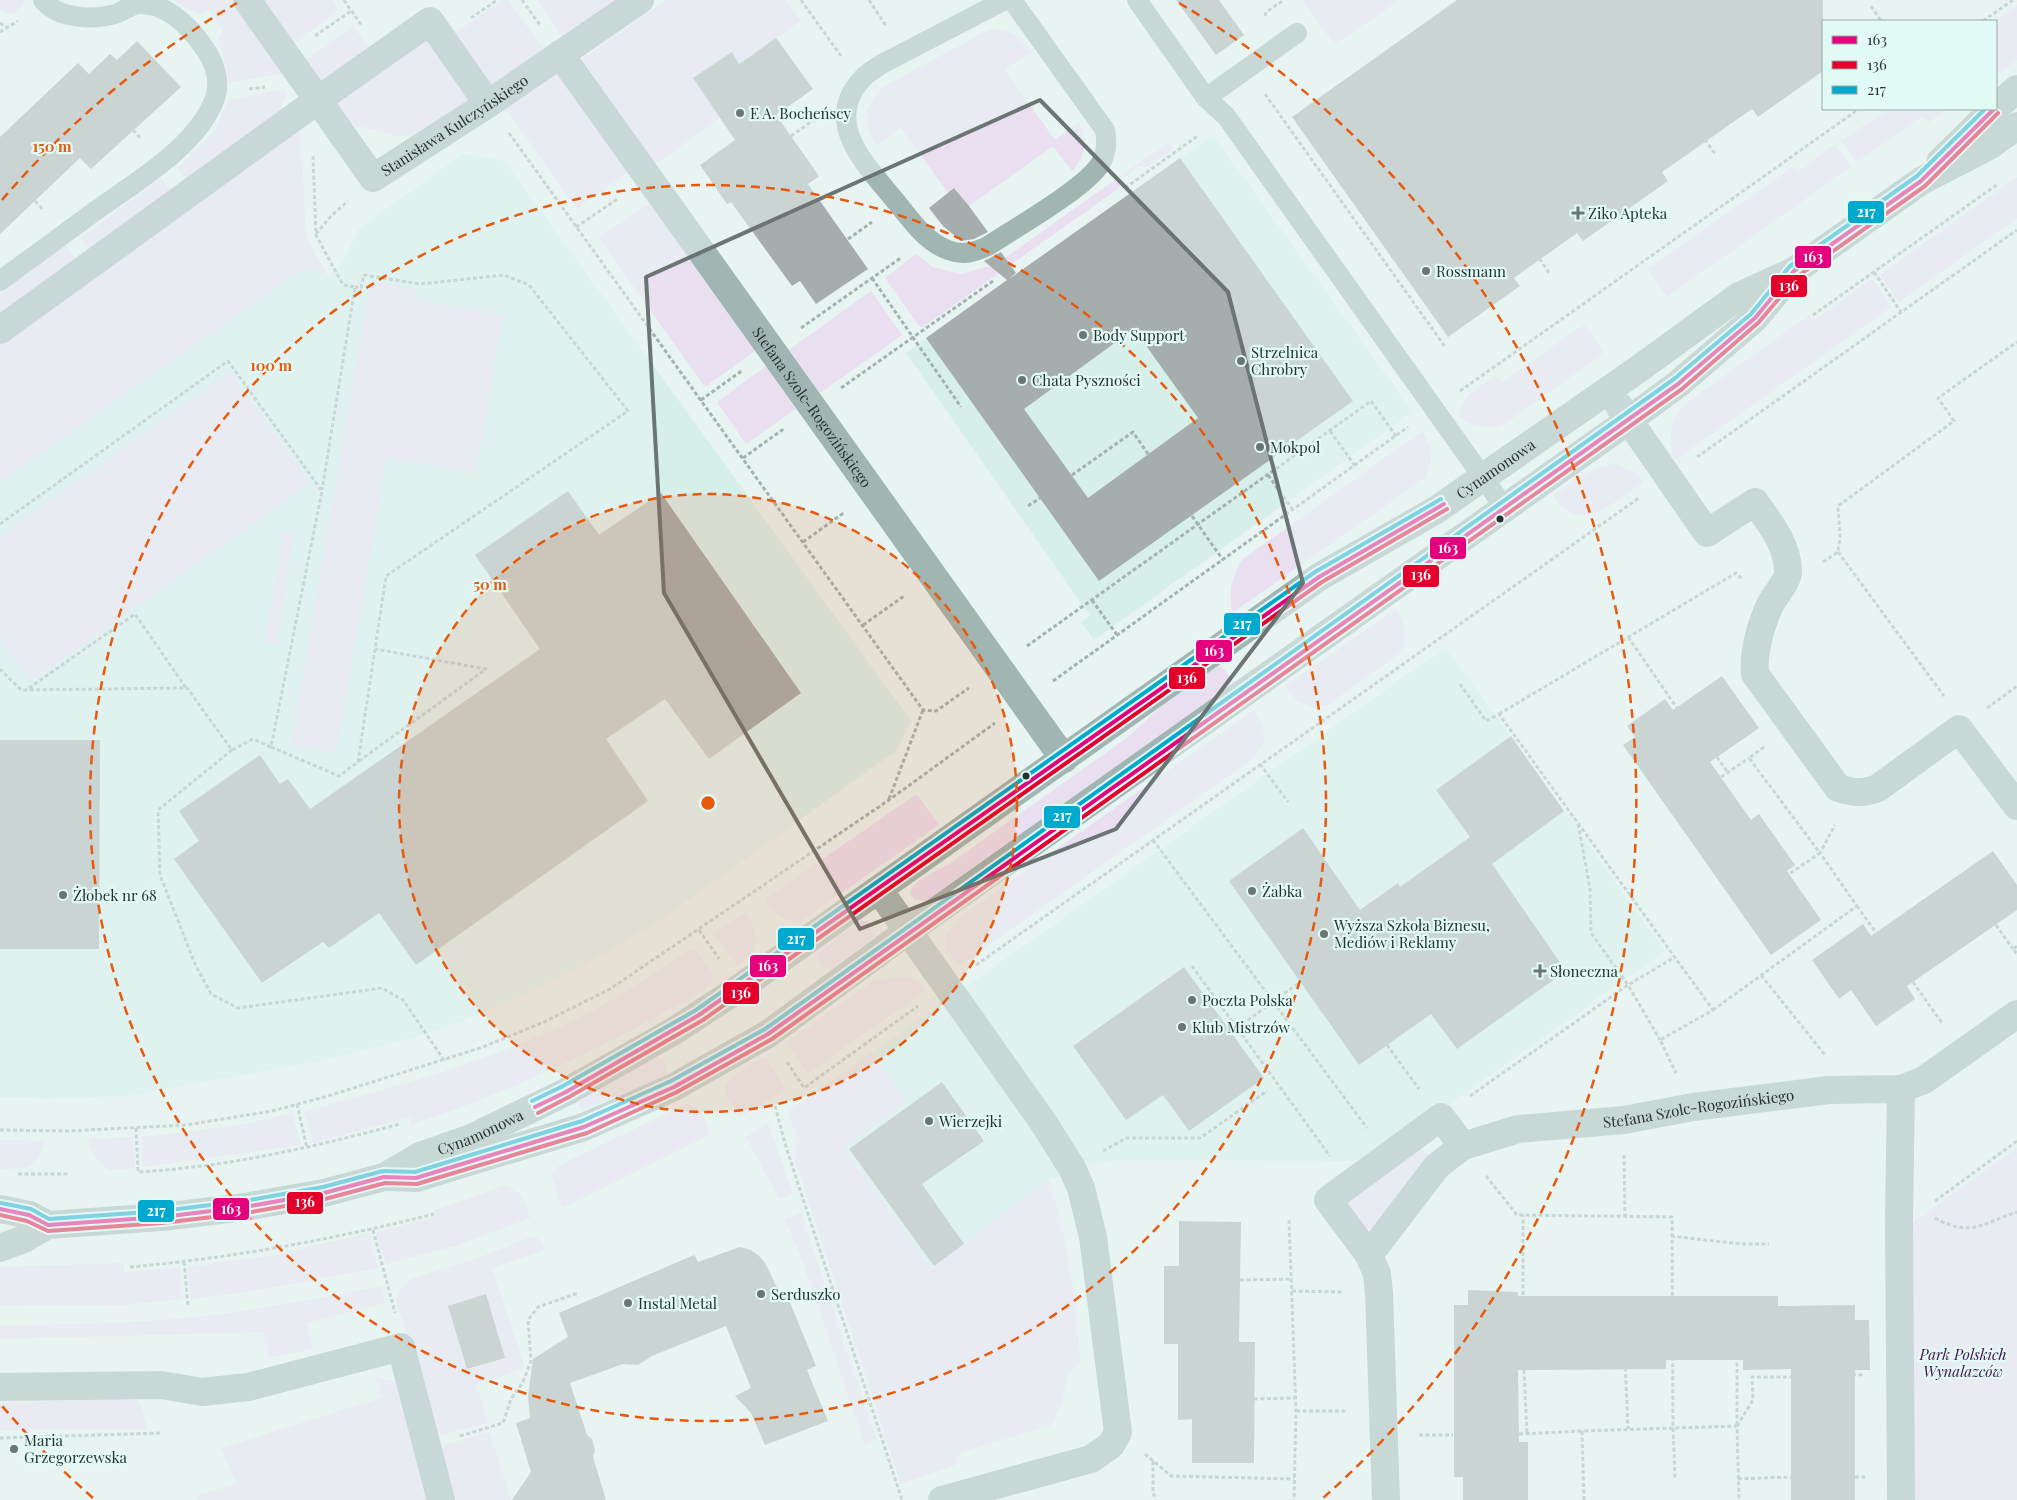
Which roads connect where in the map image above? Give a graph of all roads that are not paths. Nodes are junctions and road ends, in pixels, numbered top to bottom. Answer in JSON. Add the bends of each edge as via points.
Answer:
{"nodes":[{"id":1,"x":43,"y":0,"type":"edge"},
{"id":2,"x":247,"y":0,"type":"edge"},
{"id":3,"x":640,"y":0,"type":"edge"},
{"id":4,"x":1005,"y":0,"type":"edge"},
{"id":5,"x":1012,"y":0,"type":"edge"},
{"id":6,"x":1137,"y":0,"type":"edge"},
{"id":7,"x":1297,"y":33,"type":"dead end"},
{"id":8,"x":560,"y":54,"type":"junction"},
{"id":9,"x":2017,"y":89,"type":"edge"},
{"id":10,"x":311,"y":95,"type":"junction"},
{"id":11,"x":1206,"y":98,"type":"junction"},
{"id":12,"x":488,"y":104,"type":"junction"},
{"id":13,"x":1997,"y":106,"type":"edge"},
{"id":14,"x":1993,"y":110,"type":"edge"},
{"id":15,"x":2017,"y":126,"type":"edge"},
{"id":16,"x":1921,"y":181,"type":"junction"},
{"id":17,"x":1794,"y":271,"type":"junction"},
{"id":18,"x":0,"y":281,"type":"edge"},
{"id":19,"x":0,"y":330,"type":"edge"},
{"id":20,"x":1607,"y":390,"type":"junction"},
{"id":21,"x":1629,"y":420,"type":"junction"},
{"id":22,"x":1482,"y":477,"type":"junction"},
{"id":23,"x":1504,"y":508,"type":"junction"},
{"id":24,"x":1064,"y":759,"type":"junction"},
{"id":25,"x":2017,"y":806,"type":"edge"},
{"id":26,"x":879,"y":890,"type":"junction"},
{"id":27,"x":908,"y":932,"type":"junction"},
{"id":28,"x":2017,"y":1014,"type":"edge"},
{"id":29,"x":1901,"y":1089,"type":"junction"},
{"id":30,"x":1463,"y":1146,"type":"junction"},
{"id":31,"x":384,"y":1176,"type":"junction"},
{"id":32,"x":0,"y":1209,"type":"edge"},
{"id":33,"x":48,"y":1225,"type":"junction"},
{"id":34,"x":0,"y":1248,"type":"edge"},
{"id":35,"x":1368,"y":1255,"type":"junction"},
{"id":36,"x":0,"y":1387,"type":"edge"},
{"id":37,"x":440,"y":1500,"type":"edge"},
{"id":38,"x":942,"y":1500,"type":"edge"},
{"id":39,"x":1386,"y":1500,"type":"edge"},
{"id":40,"x":1901,"y":1500,"type":"edge"}],
"edges":[{"from":1,"to":18,"type":"lane","via":[[63,12],[83,18],[112,15],[138,4],[165,10],[191,28],[213,60],[216,94],[196,130],[163,162]]},
{"from":2,"to":10,"type":"street","name":"Stanisława Kulczyńskiego"},
{"from":3,"to":8,"type":"street","name":"Stanisława Kulczyńskiego"},
{"from":4,"to":5,"type":"lane","via":[[880,65],[862,79],[850,99],[847,112],[848,136],[857,154],[929,239],[960,253],[972,253],[988,246],[1083,182],[1101,163],[1108,146],[1105,130]]},
{"from":6,"to":11,"type":"lane"},
{"from":7,"to":11,"type":"lane"},
{"from":8,"to":12,"type":"street","name":"Stanisława Kulczyńskiego"},
{"from":8,"to":24,"type":"street","name":"Stefana Szolc-Rogozińskiego"},
{"from":9,"to":13,"type":"street","name":"Cynamonowa"},
{"from":10,"to":12,"type":"street","name":"Stanisława Kulczyńskiego","via":[[373,178]]},
{"from":10,"to":12,"type":"street","via":[[430,21]]},
{"from":10,"to":19,"type":"street"},
{"from":11,"to":22,"type":"lane","via":[[1226,116]]},
{"from":14,"to":16,"type":"street","name":"Cynamonowa"},
{"from":15,"to":16,"type":"street","name":"Cynamonowa","via":[[1989,146]]},
{"from":16,"to":17,"type":"street","name":"Cynamonowa"},
{"from":17,"to":20,"type":"street","name":"Cynamonowa","via":[[1739,296]]},
{"from":17,"to":21,"type":"street","name":"Cynamonowa","via":[[1755,318],[1678,384]]},
{"from":20,"to":21,"type":"street"},
{"from":20,"to":22,"type":"street","name":"Cynamonowa"},
{"from":21,"to":23,"type":"street","name":"Cynamonowa"},
{"from":21,"to":25,"type":"street","via":[[1706,534],[1754,502],[1778,536],[1789,572],[1769,607],[1753,655],[1755,674],[1838,788],[1864,794],[1878,788],[1959,729]]},
{"from":22,"to":23,"type":"lane"},
{"from":22,"to":24,"type":"street","name":"Cynamonowa","via":[[1436,510],[1320,577]]},
{"from":23,"to":27,"type":"street","name":"Cynamonowa"},
{"from":24,"to":26,"type":"street","name":"Cynamonowa"},
{"from":26,"to":27,"type":"street"},
{"from":26,"to":31,"type":"street","name":"Cynamonowa","via":[[674,1031],[566,1092],[471,1138],[420,1156]]},
{"from":27,"to":31,"type":"street","name":"Cynamonowa","via":[[768,1034],[674,1087],[584,1128],[474,1162],[416,1178]]},
{"from":27,"to":38,"type":"street","via":[[1042,1122],[1081,1188],[1093,1236],[1118,1432],[1111,1445],[1091,1459]]},
{"from":28,"to":29,"type":"street","name":"Stefana Szolc-Rogozińskiego","via":[[1924,1080]]},
{"from":29,"to":30,"type":"street","name":"Stefana Szolc-Rogozińskiego","via":[[1828,1090],[1694,1107],[1624,1120],[1518,1129]]},
{"from":29,"to":40,"type":"street","via":[[1911,1214]]},
{"from":30,"to":35,"type":"street","via":[[1437,1166]]},
{"from":30,"to":35,"type":"street","via":[[1441,1117],[1328,1200]]},
{"from":31,"to":33,"type":"street","name":"Cynamonowa","via":[[324,1193],[245,1208]]},
{"from":32,"to":33,"type":"street","name":"Cynamonowa","via":[[29,1215]]},
{"from":33,"to":34,"type":"street","name":"Cynamonowa"},
{"from":35,"to":39,"type":"street","via":[[1377,1274],[1379,1293]]},
{"from":36,"to":37,"type":"street","via":[[161,1384],[202,1392],[248,1387],[400,1347]]}]}
